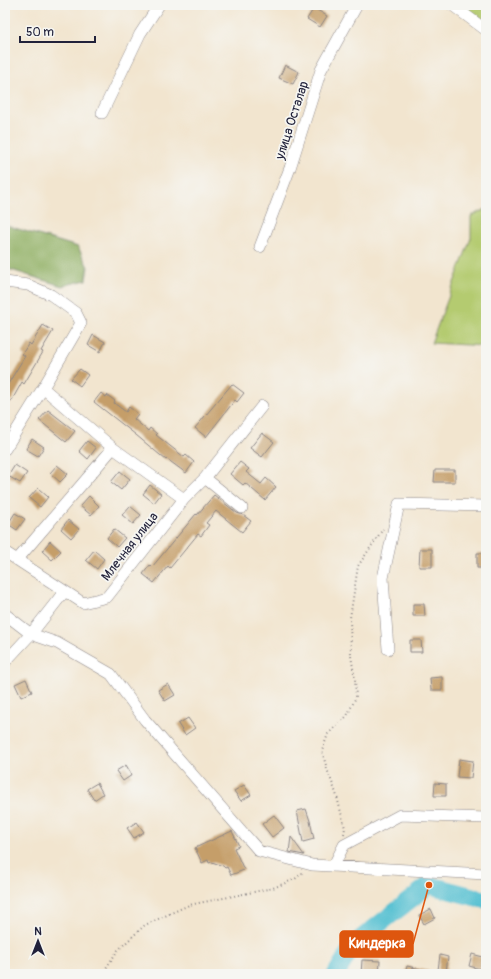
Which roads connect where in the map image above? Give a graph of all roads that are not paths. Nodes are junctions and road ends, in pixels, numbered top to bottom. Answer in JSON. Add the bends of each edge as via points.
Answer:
{"nodes":[{"id":1,"x":159,"y":5,"type":"edge"},
{"id":2,"x":357,"y":5,"type":"edge"},
{"id":3,"x":452,"y":5,"type":"edge"},
{"id":4,"x":486,"y":30,"type":"edge"},
{"id":5,"x":102,"y":113,"type":"dead end"},
{"id":6,"x":260,"y":247,"type":"dead end"},
{"id":7,"x":5,"y":282,"type":"edge"},
{"id":8,"x":43,"y":388,"type":"junction"},
{"id":9,"x":262,"y":406,"type":"dead end"},
{"id":10,"x":113,"y":448,"type":"junction"},
{"id":11,"x":5,"y":449,"type":"edge"},
{"id":12,"x":204,"y":478,"type":"junction"},
{"id":13,"x":184,"y":499,"type":"junction"},
{"id":14,"x":486,"y":506,"type":"edge"},
{"id":15,"x":242,"y":508,"type":"dead end"},
{"id":16,"x":5,"y":552,"type":"edge"},
{"id":17,"x":17,"y":560,"type":"junction"},
{"id":18,"x":64,"y":592,"type":"junction"},
{"id":19,"x":5,"y":614,"type":"edge"},
{"id":20,"x":31,"y":634,"type":"junction"},
{"id":21,"x":388,"y":649,"type":"dead end"},
{"id":22,"x":5,"y":662,"type":"edge"},
{"id":23,"x":486,"y":818,"type":"edge"},
{"id":24,"x":334,"y":865,"type":"junction"},
{"id":25,"x":486,"y":874,"type":"edge"}],
"edges":[{"from":1,"to":5,"type":"street","via":[[140,34]]},
{"from":2,"to":6,"type":"street","name":"улица Осталар","via":[[321,70],[290,168]]},
{"from":3,"to":4,"type":"street"},
{"from":7,"to":8,"type":"street","via":[[28,285],[51,295],[76,314],[81,323]]},
{"from":8,"to":10,"type":"street"},
{"from":8,"to":11,"type":"street"},
{"from":9,"to":12,"type":"street","name":"Млечная улица"},
{"from":10,"to":13,"type":"street"},
{"from":10,"to":17,"type":"street"},
{"from":12,"to":13,"type":"street","name":"Млечная улица"},
{"from":12,"to":15,"type":"street"},
{"from":13,"to":18,"type":"street","name":"Млечная улица","via":[[107,597],[83,603]]},
{"from":14,"to":21,"type":"street","via":[[399,504],[383,578]]},
{"from":16,"to":17,"type":"street","name":"Млечная улица"},
{"from":17,"to":18,"type":"street","name":"Млечная улица"},
{"from":18,"to":20,"type":"street"},
{"from":19,"to":20,"type":"street"},
{"from":20,"to":22,"type":"street"},
{"from":20,"to":24,"type":"street","via":[[57,643],[111,674],[145,720],[259,851],[312,865]]},
{"from":23,"to":24,"type":"street","via":[[400,815],[344,845]]},
{"from":24,"to":25,"type":"street"}]}
